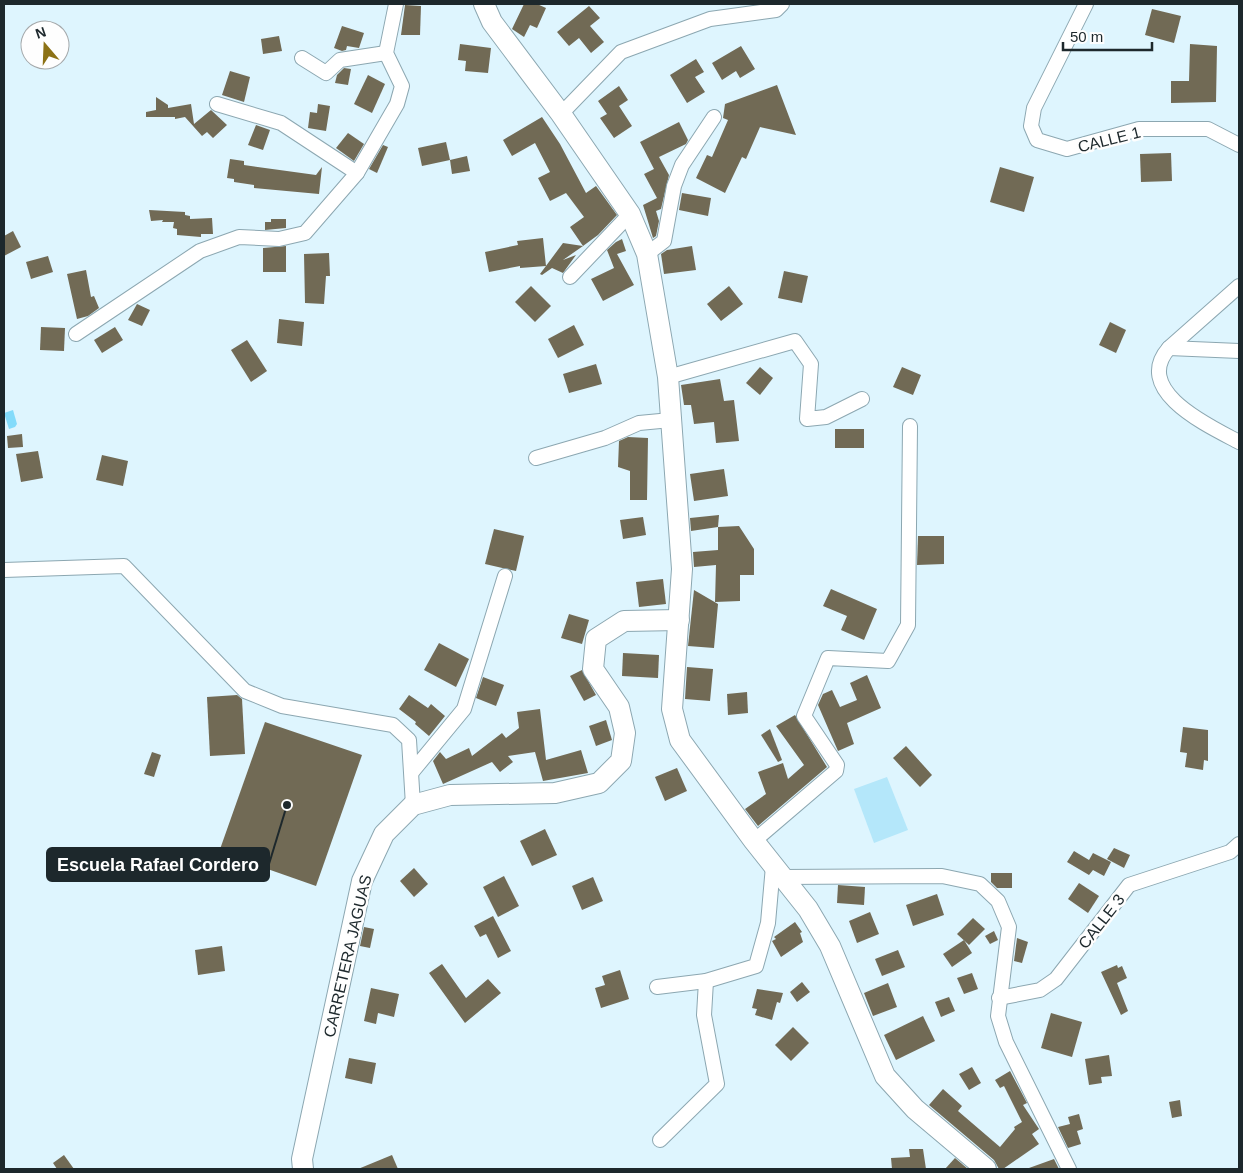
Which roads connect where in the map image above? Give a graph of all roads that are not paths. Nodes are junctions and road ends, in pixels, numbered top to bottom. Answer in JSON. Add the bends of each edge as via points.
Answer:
{"nodes":[{"id":1,"x":396,"y":4,"type":"edge"},
{"id":2,"x":484,"y":4,"type":"edge"},
{"id":3,"x":782,"y":4,"type":"edge"},
{"id":4,"x":1086,"y":4,"type":"edge"},
{"id":5,"x":386,"y":52,"type":"junction"},
{"id":6,"x":302,"y":58,"type":"dead end"},
{"id":7,"x":217,"y":104,"type":"dead end"},
{"id":8,"x":560,"y":114,"type":"junction"},
{"id":9,"x":714,"y":117,"type":"dead end"},
{"id":10,"x":1239,"y":146,"type":"edge"},
{"id":11,"x":357,"y":173,"type":"junction"},
{"id":12,"x":630,"y":214,"type":"junction"},
{"id":13,"x":648,"y":254,"type":"junction"},
{"id":14,"x":570,"y":277,"type":"dead end"},
{"id":15,"x":1239,"y":286,"type":"edge"},
{"id":16,"x":76,"y":334,"type":"dead end"},
{"id":17,"x":1169,"y":348,"type":"junction"},
{"id":18,"x":1239,"y":351,"type":"edge"},
{"id":19,"x":668,"y":377,"type":"junction"},
{"id":20,"x":862,"y":399,"type":"dead end"},
{"id":21,"x":672,"y":420,"type":"junction"},
{"id":22,"x":910,"y":426,"type":"dead end"},
{"id":23,"x":1239,"y":442,"type":"edge"},
{"id":24,"x":536,"y":458,"type":"dead end"},
{"id":25,"x":4,"y":570,"type":"edge"},
{"id":26,"x":505,"y":576,"type":"dead end"},
{"id":27,"x":679,"y":620,"type":"junction"},
{"id":28,"x":412,"y":772,"type":"junction"},
{"id":29,"x":413,"y":805,"type":"junction"},
{"id":30,"x":754,"y":841,"type":"junction"},
{"id":31,"x":1239,"y":844,"type":"edge"},
{"id":32,"x":777,"y":871,"type":"junction"},
{"id":33,"x":706,"y":981,"type":"junction"},
{"id":34,"x":657,"y":987,"type":"dead end"},
{"id":35,"x":999,"y":998,"type":"junction"},
{"id":36,"x":660,"y":1140,"type":"dead end"},
{"id":37,"x":304,"y":1169,"type":"edge"},
{"id":38,"x":986,"y":1169,"type":"edge"},
{"id":39,"x":1069,"y":1169,"type":"edge"}],
"edges":[{"from":1,"to":5,"type":"street"},
{"from":2,"to":8,"type":"street","via":[[492,22]]},
{"from":3,"to":8,"type":"street","via":[[776,10],[710,19],[621,52]]},
{"from":4,"to":10,"type":"street","name":"CALLE 1","via":[[1034,108],[1031,126],[1037,140],[1067,149],[1139,129],[1208,129]]},
{"from":5,"to":6,"type":"street","via":[[340,60],[326,73]]},
{"from":5,"to":11,"type":"street","via":[[402,86],[397,104]]},
{"from":7,"to":11,"type":"street","via":[[281,123]]},
{"from":8,"to":12,"type":"street"},
{"from":9,"to":13,"type":"street","via":[[682,165],[674,186],[664,241]]},
{"from":11,"to":16,"type":"street","via":[[305,233],[279,240],[238,237],[200,251]]},
{"from":12,"to":13,"type":"street"},
{"from":12,"to":14,"type":"street"},
{"from":13,"to":19,"type":"street"},
{"from":15,"to":17,"type":"street"},
{"from":17,"to":18,"type":"street"},
{"from":17,"to":23,"type":"street","via":[[1161,359],[1159,371],[1171,398],[1185,412]]},
{"from":19,"to":20,"type":"street","via":[[795,341],[811,364],[807,418],[826,417]]},
{"from":19,"to":21,"type":"street"},
{"from":21,"to":24,"type":"street","via":[[639,423],[605,438]]},
{"from":21,"to":27,"type":"street","via":[[682,569]]},
{"from":22,"to":30,"type":"street","via":[[908,625],[888,661],[828,658],[804,716],[837,766],[836,772]]},
{"from":25,"to":28,"type":"street","via":[[124,566],[245,691],[282,706],[394,725],[409,740]]},
{"from":26,"to":28,"type":"street","via":[[464,709]]},
{"from":27,"to":29,"type":"street","name":"CARRETERA JAGUAS","via":[[624,621],[596,639],[592,668],[619,707],[625,733],[621,761],[599,783],[555,793],[450,795]]},
{"from":27,"to":30,"type":"street","via":[[672,709],[680,740]]},
{"from":28,"to":29,"type":"street"},
{"from":29,"to":37,"type":"street","name":"CARRETERA JAGUAS","via":[[384,834],[362,881],[302,1158]]},
{"from":30,"to":32,"type":"street"},
{"from":31,"to":35,"type":"street","name":"CALLE 3","via":[[1230,852],[1129,885],[1056,979],[1040,990]]},
{"from":32,"to":33,"type":"street","via":[[768,924],[756,966]]},
{"from":32,"to":35,"type":"street","via":[[942,876],[980,884],[998,902],[1009,927]]},
{"from":32,"to":38,"type":"street","via":[[808,909],[830,946],[885,1076],[914,1109]]},
{"from":33,"to":34,"type":"street"},
{"from":33,"to":36,"type":"street","via":[[704,1015],[717,1084]]},
{"from":35,"to":39,"type":"street","via":[[998,1016],[1006,1042]]}]}
